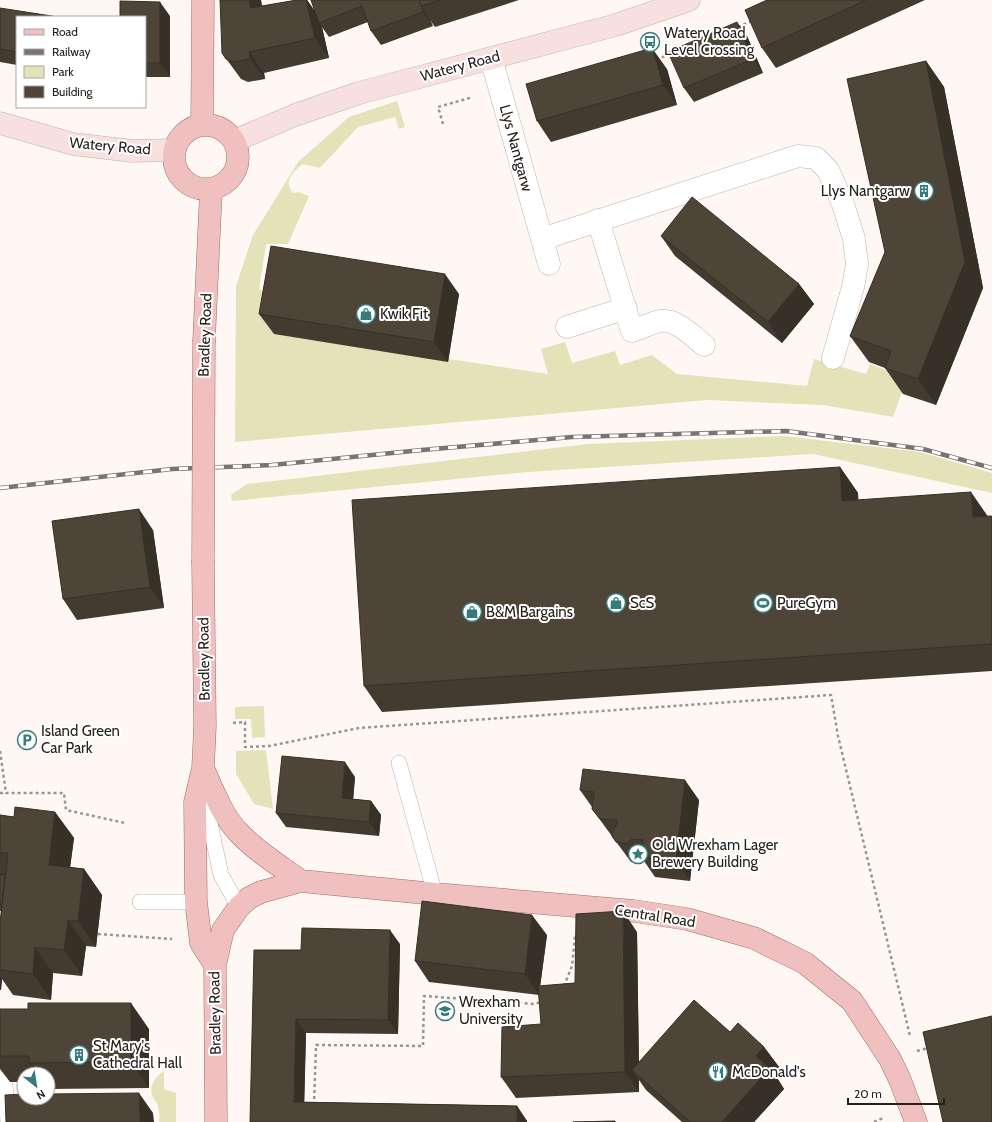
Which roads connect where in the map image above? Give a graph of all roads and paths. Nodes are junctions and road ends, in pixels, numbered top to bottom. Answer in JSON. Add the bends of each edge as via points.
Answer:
{"nodes":[{"id":1,"x":203,"y":0,"type":"edge"},
{"id":2,"x":689,"y":0,"type":"edge"},
{"id":3,"x":757,"y":19,"type":"edge"},
{"id":4,"x":735,"y":28,"type":"edge"},
{"id":5,"x":677,"y":52,"type":"edge"},
{"id":6,"x":491,"y":58,"type":"junction"},
{"id":7,"x":656,"y":60,"type":"edge"},
{"id":8,"x":500,"y":89,"type":"junction"},
{"id":9,"x":0,"y":123,"type":"edge"},
{"id":10,"x":443,"y":124,"type":"dead end"},
{"id":11,"x":202,"y":125,"type":"junction"},
{"id":12,"x":234,"y":141,"type":"junction"},
{"id":13,"x":174,"y":150,"type":"junction"},
{"id":14,"x":211,"y":190,"type":"junction"},
{"id":15,"x":598,"y":220,"type":"junction"},
{"id":16,"x":542,"y":238,"type":"junction"},
{"id":17,"x":549,"y":264,"type":"dead end"},
{"id":18,"x":626,"y":308,"type":"junction"},
{"id":19,"x":567,"y":327,"type":"dead end"},
{"id":20,"x":704,"y":345,"type":"dead end"},
{"id":21,"x":833,"y":358,"type":"dead end"},
{"id":22,"x":230,"y":723,"type":"dead end"},
{"id":23,"x":0,"y":751,"type":"edge"},
{"id":24,"x":399,"y":763,"type":"dead end"},
{"id":25,"x":203,"y":768,"type":"junction"},
{"id":26,"x":0,"y":793,"type":"edge"},
{"id":27,"x":6,"y":793,"type":"junction"},
{"id":28,"x":125,"y":823,"type":"dead end"},
{"id":29,"x":300,"y":881,"type":"junction"},
{"id":30,"x":434,"y":894,"type":"junction"},
{"id":31,"x":140,"y":902,"type":"dead end"},
{"id":32,"x":196,"y":902,"type":"junction"},
{"id":33,"x":576,"y":906,"type":"junction"},
{"id":34,"x":239,"y":907,"type":"junction"},
{"id":35,"x":98,"y":934,"type":"dead end"},
{"id":36,"x":201,"y":943,"type":"junction"},
{"id":37,"x":215,"y":964,"type":"junction"},
{"id":38,"x":560,"y":991,"type":"edge"},
{"id":39,"x":546,"y":1000,"type":"edge"},
{"id":40,"x":0,"y":1023,"type":"edge"},
{"id":41,"x":936,"y":1046,"type":"edge"},
{"id":42,"x":928,"y":1048,"type":"junction"},
{"id":43,"x":914,"y":1052,"type":"junction"},
{"id":44,"x":930,"y":1055,"type":"edge"},
{"id":45,"x":890,"y":1059,"type":"junction"},
{"id":46,"x":313,"y":1108,"type":"edge"},
{"id":47,"x":8,"y":1122,"type":"edge"},
{"id":48,"x":216,"y":1122,"type":"edge"},
{"id":49,"x":916,"y":1122,"type":"edge"}],
"edges":[{"from":1,"to":11,"type":"main road"},
{"from":2,"to":6,"type":"street","name":"Watery Road","via":[[616,25]]},
{"from":3,"to":4,"type":"path"},
{"from":5,"to":7,"type":"path"},
{"from":6,"to":8,"type":"street","name":"Llys Nantgarw"},
{"from":6,"to":12,"type":"street","name":"Watery Road","via":[[359,92]]},
{"from":8,"to":10,"type":"path","via":[[438,107]]},
{"from":8,"to":16,"type":"street","name":"Llys Nantgarw"},
{"from":9,"to":13,"type":"street","name":"Watery Road","via":[[73,144],[132,150]]},
{"from":11,"to":12,"type":"main road","via":[[220,128]]},
{"from":11,"to":13,"type":"main road","via":[[184,134]]},
{"from":12,"to":14,"type":"main road","via":[[238,151],[235,172],[229,180]]},
{"from":13,"to":14,"type":"main road","via":[[176,170],[182,179],[200,190]]},
{"from":14,"to":25,"type":"main road","name":"Bradley Road","bridge":true,"via":[[204,340]]},
{"from":15,"to":16,"type":"street"},
{"from":15,"to":18,"type":"street"},
{"from":15,"to":21,"type":"street","via":[[798,156],[816,158],[828,170],[843,204],[854,240],[857,264]]},
{"from":16,"to":17,"type":"street","name":"Llys Nantgarw"},
{"from":18,"to":19,"type":"street"},
{"from":18,"to":20,"type":"street","via":[[632,331],[660,321],[671,322]]},
{"from":22,"to":43,"type":"path","via":[[245,722],[245,747],[269,746],[359,728],[831,696],[838,736]]},
{"from":23,"to":27,"type":"path"},
{"from":24,"to":30,"type":"lane"},
{"from":25,"to":29,"type":"main road","via":[[225,814],[239,833],[256,849]]},
{"from":25,"to":32,"type":"main road","name":"Bradley Road","via":[[195,802]]},
{"from":25,"to":34,"type":"lane","via":[[209,820],[221,875]]},
{"from":26,"to":27,"type":"path"},
{"from":27,"to":28,"type":"path","via":[[64,793],[66,810]]},
{"from":29,"to":30,"type":"main road","name":"Central Road"},
{"from":29,"to":34,"type":"main road","name":"Central Road","via":[[261,892]]},
{"from":30,"to":33,"type":"main road","name":"Central Road"},
{"from":31,"to":32,"type":"lane"},
{"from":32,"to":36,"type":"main road","name":"Bradley Road"},
{"from":33,"to":38,"type":"path","via":[[572,966]]},
{"from":33,"to":45,"type":"main road","name":"Central Road","via":[[687,919],[754,938],[805,964],[852,1001]]},
{"from":34,"to":37,"type":"main road","name":"Central Road","via":[[223,930]]},
{"from":35,"to":36,"type":"path","via":[[181,939]]},
{"from":36,"to":37,"type":"main road","name":"Bradley Road"},
{"from":37,"to":48,"type":"main road","name":"Bradley Road"},
{"from":39,"to":46,"type":"path","via":[[534,1004],[424,996],[423,1046],[316,1045]]},
{"from":40,"to":47,"type":"lane"},
{"from":41,"to":42,"type":"path"},
{"from":42,"to":43,"type":"path"},
{"from":42,"to":44,"type":"path"},
{"from":43,"to":45,"type":"path"},
{"from":45,"to":49,"type":"main road","name":"Central Road"}]}
